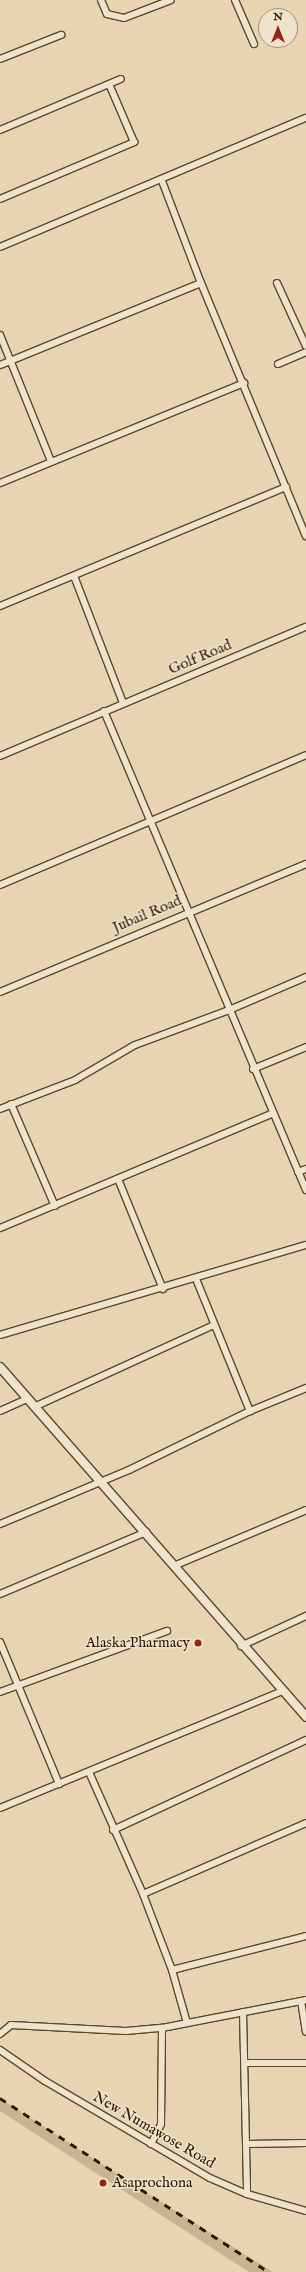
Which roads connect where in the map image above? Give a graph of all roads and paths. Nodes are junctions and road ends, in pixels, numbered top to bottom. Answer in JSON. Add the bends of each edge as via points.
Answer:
{"nodes":[{"id":1,"x":101,"y":0,"type":"edge"},
{"id":2,"x":171,"y":0,"type":"edge"},
{"id":3,"x":235,"y":0,"type":"edge"},
{"id":4,"x":61,"y":35,"type":"dead end"},
{"id":5,"x":254,"y":44,"type":"dead end"},
{"id":6,"x":0,"y":59,"type":"edge"},
{"id":7,"x":121,"y":79,"type":"dead end"},
{"id":8,"x":109,"y":84,"type":"junction"},
{"id":9,"x":306,"y":118,"type":"edge"},
{"id":10,"x":0,"y":130,"type":"edge"},
{"id":11,"x":162,"y":182,"type":"junction"},
{"id":12,"x":0,"y":199,"type":"edge"},
{"id":13,"x":0,"y":247,"type":"edge"},
{"id":14,"x":201,"y":283,"type":"junction"},
{"id":15,"x":277,"y":283,"type":"dead end"},
{"id":16,"x":0,"y":335,"type":"edge"},
{"id":17,"x":306,"y":346,"type":"edge"},
{"id":18,"x":306,"y":352,"type":"edge"},
{"id":19,"x":11,"y":360,"type":"junction"},
{"id":20,"x":278,"y":364,"type":"dead end"},
{"id":21,"x":0,"y":365,"type":"edge"},
{"id":22,"x":244,"y":383,"type":"junction"},
{"id":23,"x":51,"y":461,"type":"junction"},
{"id":24,"x":0,"y":484,"type":"edge"},
{"id":25,"x":286,"y":487,"type":"junction"},
{"id":26,"x":306,"y":536,"type":"edge"},
{"id":27,"x":74,"y":576,"type":"junction"},
{"id":28,"x":0,"y":606,"type":"edge"},
{"id":29,"x":306,"y":627,"type":"edge"},
{"id":30,"x":123,"y":703,"type":"junction"},
{"id":31,"x":104,"y":711,"type":"junction"},
{"id":32,"x":306,"y":755,"type":"edge"},
{"id":33,"x":0,"y":756,"type":"edge"},
{"id":34,"x":152,"y":822,"type":"junction"},
{"id":35,"x":306,"y":864,"type":"edge"},
{"id":36,"x":0,"y":886,"type":"edge"},
{"id":37,"x":190,"y":910,"type":"junction"},
{"id":38,"x":306,"y":977,"type":"edge"},
{"id":39,"x":0,"y":992,"type":"edge"},
{"id":40,"x":229,"y":1010,"type":"junction"},
{"id":41,"x":306,"y":1047,"type":"edge"},
{"id":42,"x":253,"y":1069,"type":"junction"},
{"id":43,"x":11,"y":1104,"type":"junction"},
{"id":44,"x":0,"y":1109,"type":"edge"},
{"id":45,"x":273,"y":1113,"type":"junction"},
{"id":46,"x":306,"y":1169,"type":"edge"},
{"id":47,"x":298,"y":1172,"type":"junction"},
{"id":48,"x":118,"y":1179,"type":"junction"},
{"id":49,"x":306,"y":1190,"type":"edge"},
{"id":50,"x":55,"y":1206,"type":"junction"},
{"id":51,"x":0,"y":1228,"type":"edge"},
{"id":52,"x":306,"y":1244,"type":"edge"},
{"id":53,"x":196,"y":1279,"type":"junction"},
{"id":54,"x":163,"y":1289,"type":"junction"},
{"id":55,"x":214,"y":1325,"type":"junction"},
{"id":56,"x":0,"y":1335,"type":"edge"},
{"id":57,"x":0,"y":1367,"type":"edge"},
{"id":58,"x":306,"y":1388,"type":"edge"},
{"id":59,"x":27,"y":1399,"type":"junction"},
{"id":60,"x":34,"y":1407,"type":"junction"},
{"id":61,"x":0,"y":1411,"type":"edge"},
{"id":62,"x":250,"y":1411,"type":"junction"},
{"id":63,"x":100,"y":1482,"type":"junction"},
{"id":64,"x":306,"y":1510,"type":"edge"},
{"id":65,"x":0,"y":1524,"type":"edge"},
{"id":66,"x":146,"y":1532,"type":"junction"},
{"id":67,"x":176,"y":1566,"type":"junction"},
{"id":68,"x":0,"y":1594,"type":"edge"},
{"id":69,"x":306,"y":1616,"type":"edge"},
{"id":70,"x":167,"y":1631,"type":"dead end"},
{"id":71,"x":0,"y":1642,"type":"edge"},
{"id":72,"x":241,"y":1646,"type":"junction"},
{"id":73,"x":17,"y":1685,"type":"junction"},
{"id":74,"x":282,"y":1691,"type":"junction"},
{"id":75,"x":0,"y":1692,"type":"edge"},
{"id":76,"x":306,"y":1717,"type":"edge"},
{"id":77,"x":306,"y":1740,"type":"edge"},
{"id":78,"x":88,"y":1772,"type":"junction"},
{"id":79,"x":59,"y":1784,"type":"junction"},
{"id":80,"x":0,"y":1808,"type":"edge"},
{"id":81,"x":306,"y":1823,"type":"edge"},
{"id":82,"x":113,"y":1830,"type":"junction"},
{"id":83,"x":143,"y":1894,"type":"junction"},
{"id":84,"x":306,"y":1936,"type":"edge"},
{"id":85,"x":172,"y":1970,"type":"junction"},
{"id":86,"x":304,"y":2001,"type":"edge"},
{"id":87,"x":243,"y":2012,"type":"junction"},
{"id":88,"x":187,"y":2023,"type":"junction"},
{"id":89,"x":162,"y":2028,"type":"junction"},
{"id":90,"x":306,"y":2032,"type":"edge"},
{"id":91,"x":0,"y":2034,"type":"edge"},
{"id":92,"x":0,"y":2050,"type":"edge"},
{"id":93,"x":245,"y":2063,"type":"junction"},
{"id":94,"x":306,"y":2063,"type":"edge"},
{"id":95,"x":306,"y":2143,"type":"edge"},
{"id":96,"x":151,"y":2144,"type":"junction"},
{"id":97,"x":247,"y":2144,"type":"junction"},
{"id":98,"x":247,"y":2194,"type":"junction"},
{"id":99,"x":306,"y":2211,"type":"edge"}],
"edges":[{"from":1,"to":2,"type":"street","via":[[107,14],[124,18]]},
{"from":3,"to":5,"type":"street"},
{"from":4,"to":6,"type":"street"},
{"from":7,"to":8,"type":"street"},
{"from":8,"to":10,"type":"street"},
{"from":8,"to":12,"type":"street","via":[[134,142]]},
{"from":9,"to":11,"type":"street"},
{"from":11,"to":13,"type":"street"},
{"from":11,"to":14,"type":"street"},
{"from":14,"to":19,"type":"street"},
{"from":14,"to":22,"type":"street"},
{"from":15,"to":17,"type":"street"},
{"from":16,"to":19,"type":"street"},
{"from":18,"to":20,"type":"street"},
{"from":19,"to":21,"type":"street"},
{"from":19,"to":23,"type":"street"},
{"from":22,"to":23,"type":"street"},
{"from":22,"to":25,"type":"street"},
{"from":23,"to":24,"type":"street"},
{"from":25,"to":26,"type":"street"},
{"from":25,"to":27,"type":"street"},
{"from":27,"to":28,"type":"street"},
{"from":27,"to":30,"type":"street"},
{"from":29,"to":30,"type":"street","name":"Golf Road"},
{"from":30,"to":31,"type":"street","name":"Golf Road"},
{"from":31,"to":33,"type":"street","name":"Golf Road"},
{"from":31,"to":34,"type":"street"},
{"from":32,"to":34,"type":"street"},
{"from":34,"to":36,"type":"street"},
{"from":34,"to":37,"type":"street"},
{"from":35,"to":37,"type":"street","name":"Jubail Road"},
{"from":37,"to":39,"type":"street","name":"Jubail Road"},
{"from":37,"to":40,"type":"street"},
{"from":38,"to":40,"type":"street"},
{"from":40,"to":42,"type":"street"},
{"from":40,"to":43,"type":"street","via":[[135,1045],[75,1080]]},
{"from":41,"to":42,"type":"street"},
{"from":42,"to":45,"type":"street"},
{"from":43,"to":44,"type":"street"},
{"from":43,"to":50,"type":"street"},
{"from":45,"to":47,"type":"street"},
{"from":45,"to":48,"type":"street"},
{"from":46,"to":47,"type":"street"},
{"from":47,"to":49,"type":"street"},
{"from":48,"to":50,"type":"street"},
{"from":48,"to":54,"type":"street"},
{"from":50,"to":51,"type":"street"},
{"from":52,"to":53,"type":"street"},
{"from":53,"to":54,"type":"street"},
{"from":53,"to":55,"type":"street"},
{"from":54,"to":56,"type":"street"},
{"from":55,"to":60,"type":"street"},
{"from":55,"to":62,"type":"street"},
{"from":57,"to":59,"type":"street"},
{"from":58,"to":62,"type":"street"},
{"from":59,"to":60,"type":"street"},
{"from":59,"to":61,"type":"street"},
{"from":60,"to":63,"type":"street"},
{"from":62,"to":63,"type":"street"},
{"from":63,"to":65,"type":"street"},
{"from":63,"to":66,"type":"street"},
{"from":64,"to":67,"type":"street"},
{"from":66,"to":67,"type":"street"},
{"from":66,"to":68,"type":"street"},
{"from":67,"to":72,"type":"street"},
{"from":69,"to":72,"type":"street"},
{"from":70,"to":73,"type":"street"},
{"from":71,"to":73,"type":"street"},
{"from":72,"to":74,"type":"street"},
{"from":73,"to":75,"type":"street"},
{"from":73,"to":79,"type":"street"},
{"from":74,"to":76,"type":"street"},
{"from":74,"to":78,"type":"street"},
{"from":77,"to":82,"type":"street"},
{"from":78,"to":79,"type":"street"},
{"from":78,"to":82,"type":"street"},
{"from":79,"to":80,"type":"street"},
{"from":81,"to":83,"type":"street"},
{"from":82,"to":83,"type":"street"},
{"from":83,"to":85,"type":"street"},
{"from":84,"to":85,"type":"street"},
{"from":85,"to":88,"type":"street"},
{"from":86,"to":87,"type":"street"},
{"from":86,"to":90,"type":"street"},
{"from":87,"to":88,"type":"street"},
{"from":87,"to":93,"type":"street"},
{"from":88,"to":89,"type":"street"},
{"from":89,"to":91,"type":"street","via":[[126,2031],[11,2025]]},
{"from":89,"to":96,"type":"street","via":[[161,2124]]},
{"from":92,"to":96,"type":"street","name":"New Numawose Road"},
{"from":93,"to":94,"type":"street"},
{"from":93,"to":97,"type":"street"},
{"from":95,"to":97,"type":"street"},
{"from":96,"to":98,"type":"street","name":"New Numawose Road","via":[[210,2178]]},
{"from":97,"to":98,"type":"street"},
{"from":98,"to":99,"type":"street","name":"New Numawose Road"}]}
